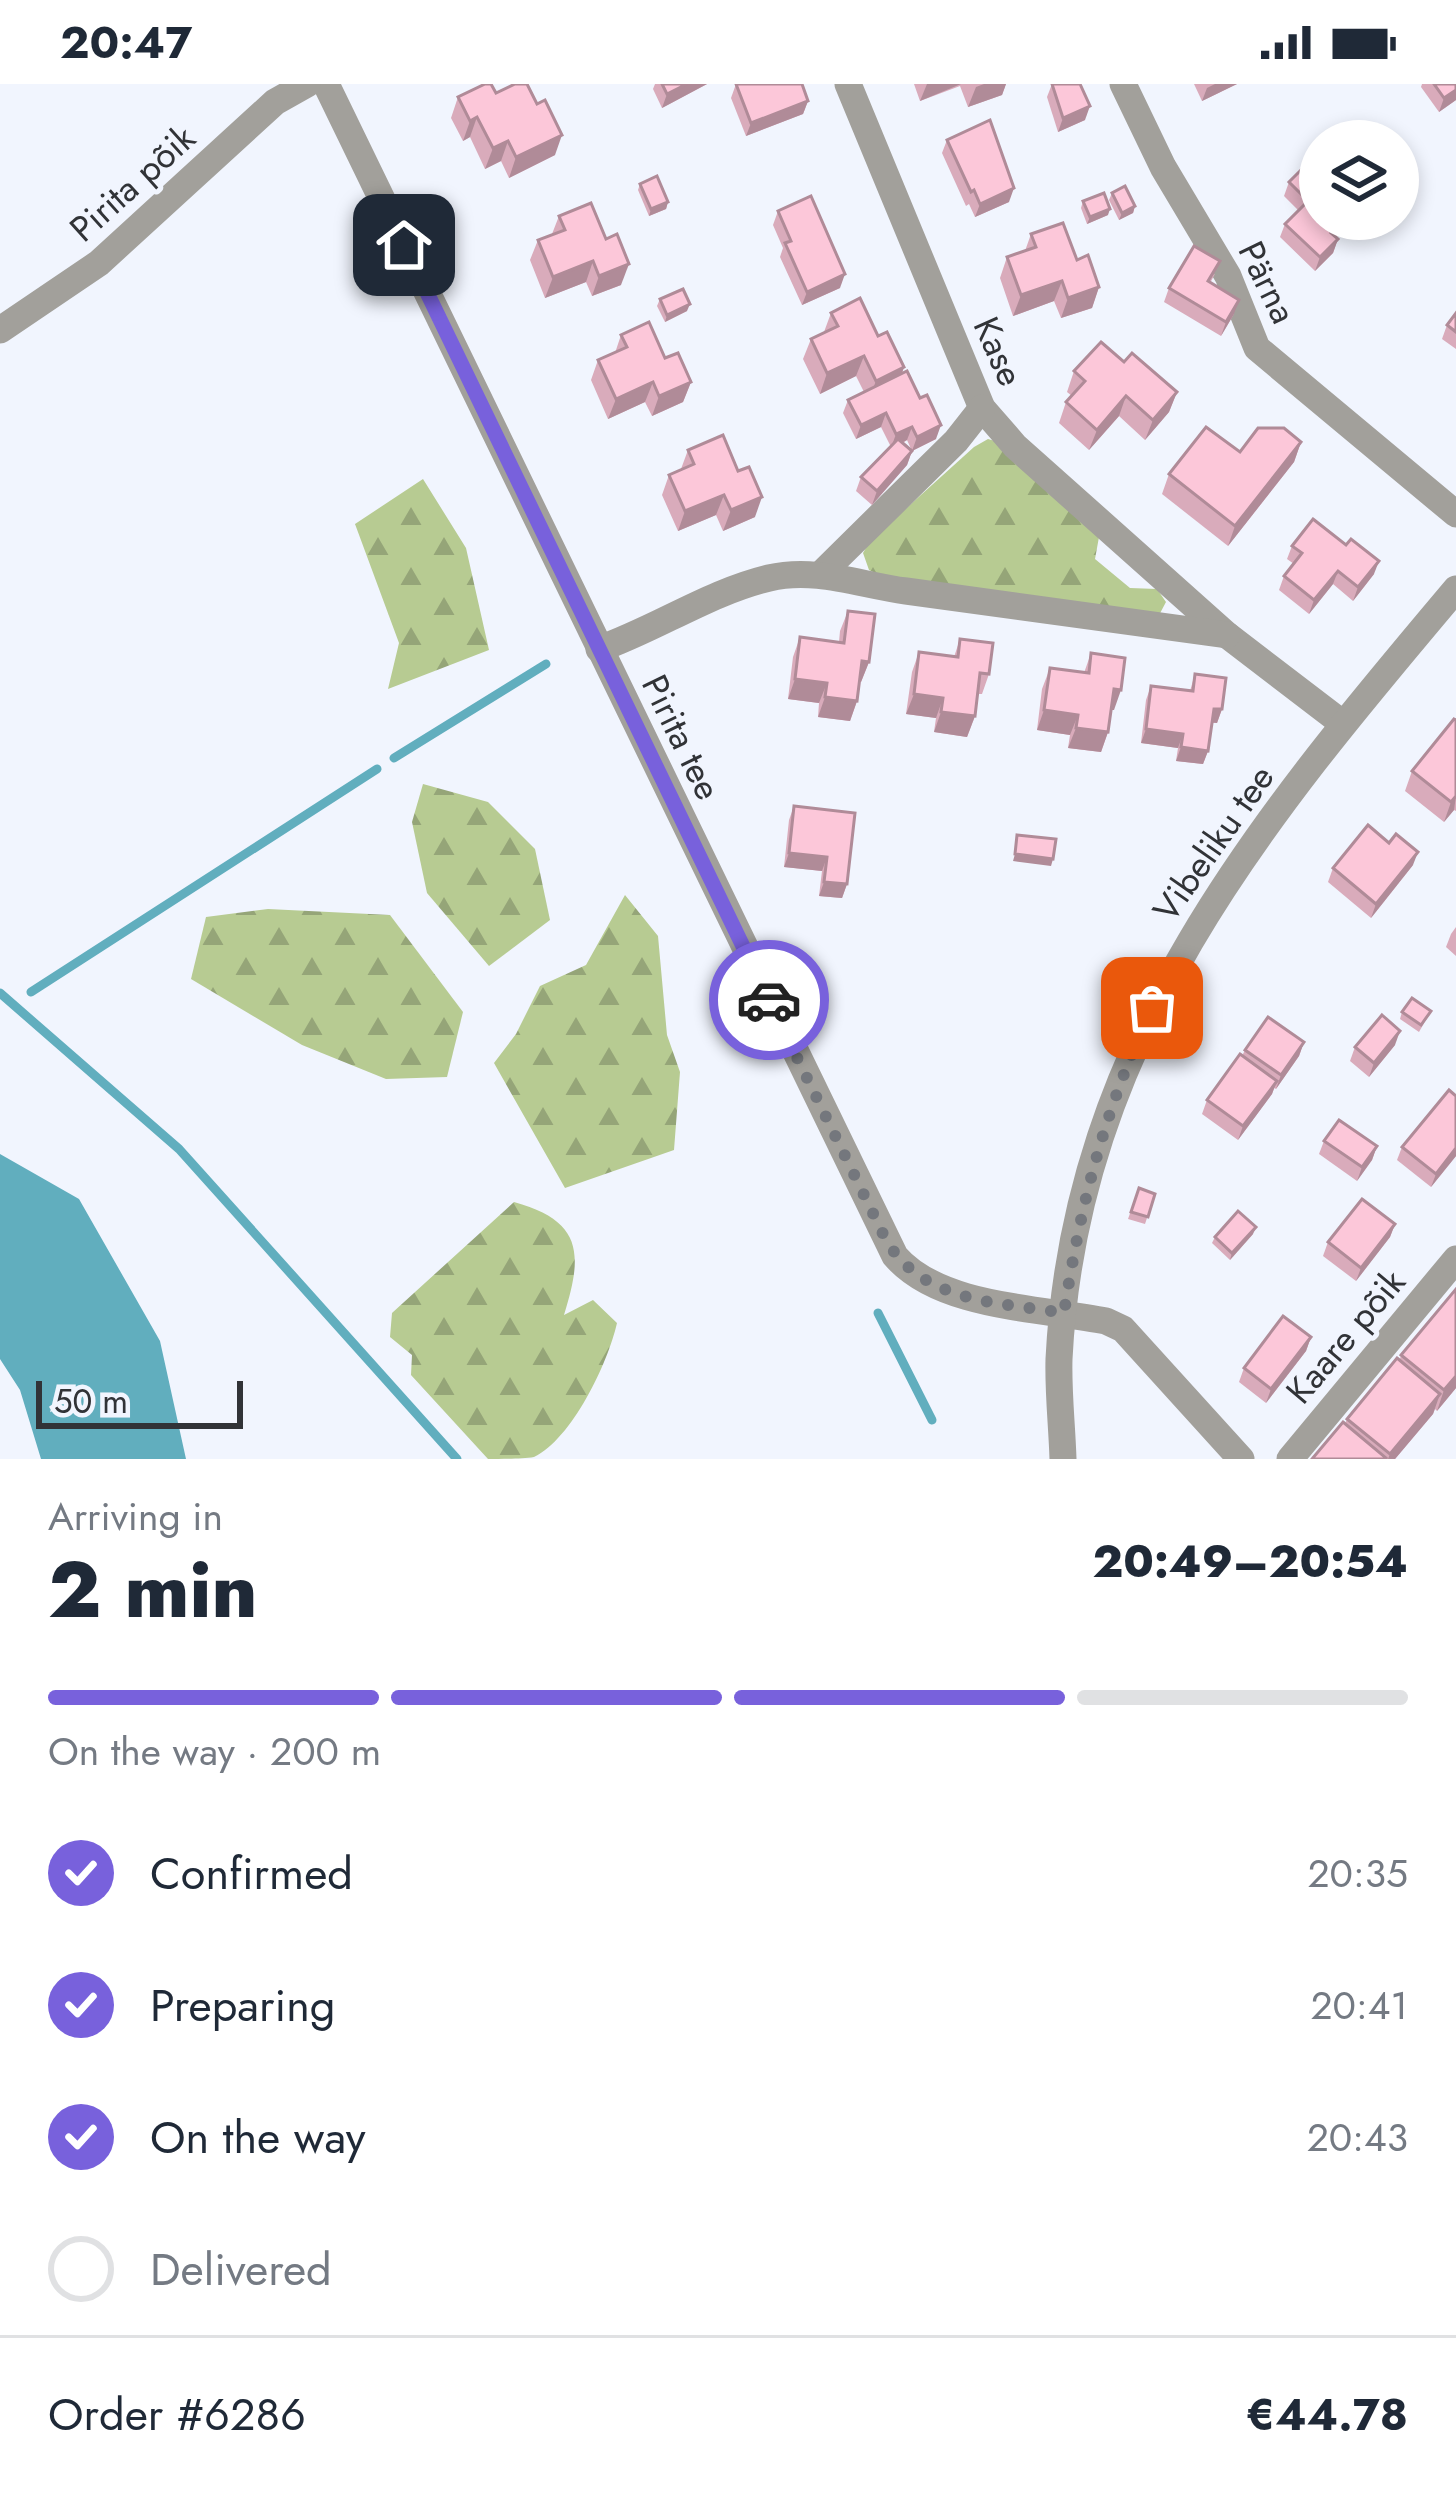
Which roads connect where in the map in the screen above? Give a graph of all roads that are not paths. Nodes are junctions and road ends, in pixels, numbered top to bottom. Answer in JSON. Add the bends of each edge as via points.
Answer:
{"nodes":[{"id":1,"x":307,"y":84,"type":"edge"},
{"id":2,"x":326,"y":84,"type":"edge"},
{"id":3,"x":848,"y":84,"type":"edge"},
{"id":4,"x":1124,"y":84,"type":"edge"},
{"id":5,"x":0,"y":330,"type":"edge"},
{"id":6,"x":982,"y":408,"type":"junction"},
{"id":7,"x":1456,"y":514,"type":"edge"},
{"id":8,"x":820,"y":574,"type":"junction"},
{"id":9,"x":1456,"y":589,"type":"edge"},
{"id":10,"x":1227,"y":634,"type":"junction"},
{"id":11,"x":599,"y":649,"type":"junction"},
{"id":12,"x":1342,"y":723,"type":"junction"},
{"id":13,"x":1456,"y":1259,"type":"edge"},
{"id":14,"x":1064,"y":1313,"type":"junction"},
{"id":15,"x":1063,"y":1459,"type":"edge"},
{"id":16,"x":1241,"y":1459,"type":"edge"},
{"id":17,"x":1290,"y":1459,"type":"edge"}],
"edges":[{"from":1,"to":5,"type":"street","name":"Pirita põik","via":[[275,103],[98,263]]},
{"from":2,"to":11,"type":"street","name":"Pirita tee"},
{"from":3,"to":6,"type":"street","name":"Kase"},
{"from":4,"to":7,"type":"street","name":"Pärna","via":[[1228,276],[1257,348]]},
{"from":6,"to":8,"type":"street"},
{"from":6,"to":10,"type":"street","name":"Kase"},
{"from":8,"to":10,"type":"street"},
{"from":8,"to":11,"type":"street","via":[[768,578]]},
{"from":9,"to":12,"type":"street","name":"Vibeliku tee"},
{"from":10,"to":12,"type":"street","name":"Kase"},
{"from":11,"to":14,"type":"street","name":"Pirita tee","via":[[895,1256],[932,1286]]},
{"from":12,"to":14,"type":"street","name":"Vibeliku tee","via":[[1239,859],[1152,1008],[1096,1150]]},
{"from":13,"to":17,"type":"street","name":"Kaare põik"},
{"from":14,"to":15,"type":"street","name":"Vibeliku tee"},
{"from":14,"to":16,"type":"street","via":[[1123,1329]]}]}
